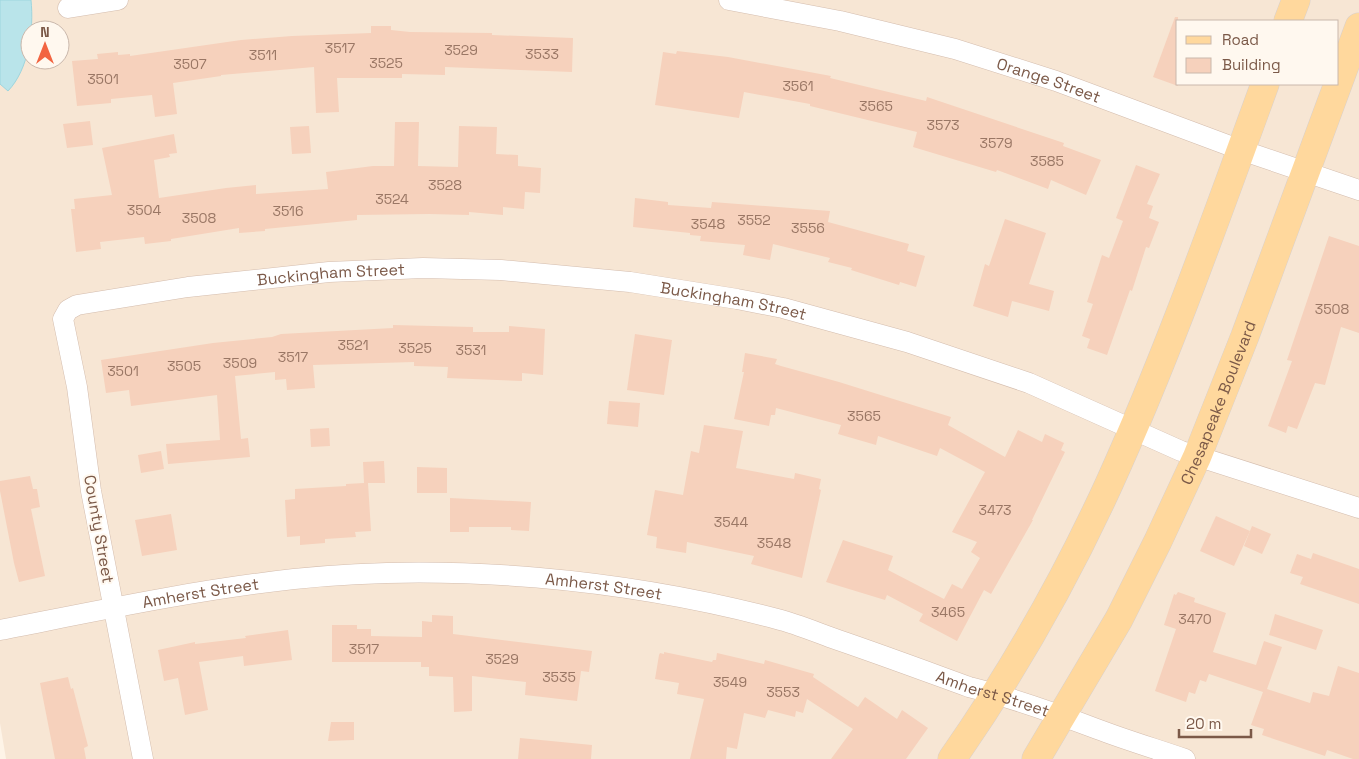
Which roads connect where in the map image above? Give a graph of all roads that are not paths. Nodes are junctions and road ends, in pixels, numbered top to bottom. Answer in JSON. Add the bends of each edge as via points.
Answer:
{"nodes":[{"id":1,"x":118,"y":0,"type":"edge"},
{"id":2,"x":729,"y":0,"type":"edge"},
{"id":3,"x":1296,"y":0,"type":"edge"},
{"id":4,"x":68,"y":8,"type":"dead end"},
{"id":5,"x":1288,"y":20,"type":"edge"},
{"id":6,"x":1359,"y":27,"type":"edge"},
{"id":7,"x":1339,"y":82,"type":"edge"},
{"id":8,"x":1265,"y":85,"type":"edge"},
{"id":9,"x":1338,"y":85,"type":"edge"},
{"id":10,"x":1241,"y":150,"type":"junction"},
{"id":11,"x":1306,"y":172,"type":"junction"},
{"id":12,"x":1359,"y":190,"type":"edge"},
{"id":13,"x":77,"y":305,"type":"joint"},
{"id":14,"x":1133,"y":430,"type":"junction"},
{"id":15,"x":1197,"y":457,"type":"junction"},
{"id":16,"x":1359,"y":508,"type":"edge"},
{"id":17,"x":113,"y":608,"type":"junction"},
{"id":18,"x":0,"y":630,"type":"edge"},
{"id":19,"x":996,"y":694,"type":"junction"},
{"id":20,"x":1063,"y":715,"type":"junction"},
{"id":21,"x":143,"y":759,"type":"edge"},
{"id":22,"x":952,"y":759,"type":"edge"},
{"id":23,"x":1036,"y":759,"type":"edge"},
{"id":24,"x":1185,"y":759,"type":"edge"}],
"edges":[{"from":1,"to":4,"type":"street"},
{"from":2,"to":10,"type":"street","name":"Orange Street","via":[[840,21],[955,49],[1056,81]]},
{"from":3,"to":5,"type":"main road"},
{"from":6,"to":7,"type":"main road","name":"Chesapeake Boulevard"},
{"from":8,"to":10,"type":"main road"},
{"from":9,"to":11,"type":"main road","name":"Chesapeake Boulevard"},
{"from":10,"to":11,"type":"street","name":"Orange Street"},
{"from":10,"to":14,"type":"main road"},
{"from":11,"to":12,"type":"street","name":"Orange Street"},
{"from":11,"to":15,"type":"main road","name":"Chesapeake Boulevard"},
{"from":13,"to":14,"type":"street","name":"Buckingham Street","via":[[188,286],[328,272],[422,268],[501,270],[630,282],[774,306],[907,342],[1029,382]]},
{"from":13,"to":17,"type":"street","name":"County Street","via":[[68,310],[63,319]]},
{"from":14,"to":15,"type":"street","name":"Buckingham Street"},
{"from":14,"to":19,"type":"main road","via":[[1046,608]]},
{"from":15,"to":16,"type":"street","name":"Buckingham Street"},
{"from":15,"to":20,"type":"main road","name":"Chesapeake Boulevard","via":[[1119,618]]},
{"from":17,"to":18,"type":"street","name":"Amherst Street"},
{"from":17,"to":19,"type":"street","name":"Amherst Street","via":[[218,589],[371,573],[462,573],[553,579],[704,602],[779,619]]},
{"from":17,"to":21,"type":"street","name":"County Street"},
{"from":19,"to":20,"type":"street","name":"Amherst Street"},
{"from":19,"to":22,"type":"main road"},
{"from":20,"to":23,"type":"main road","name":"Chesapeake Boulevard"},
{"from":20,"to":24,"type":"street","name":"Amherst Street"}]}
